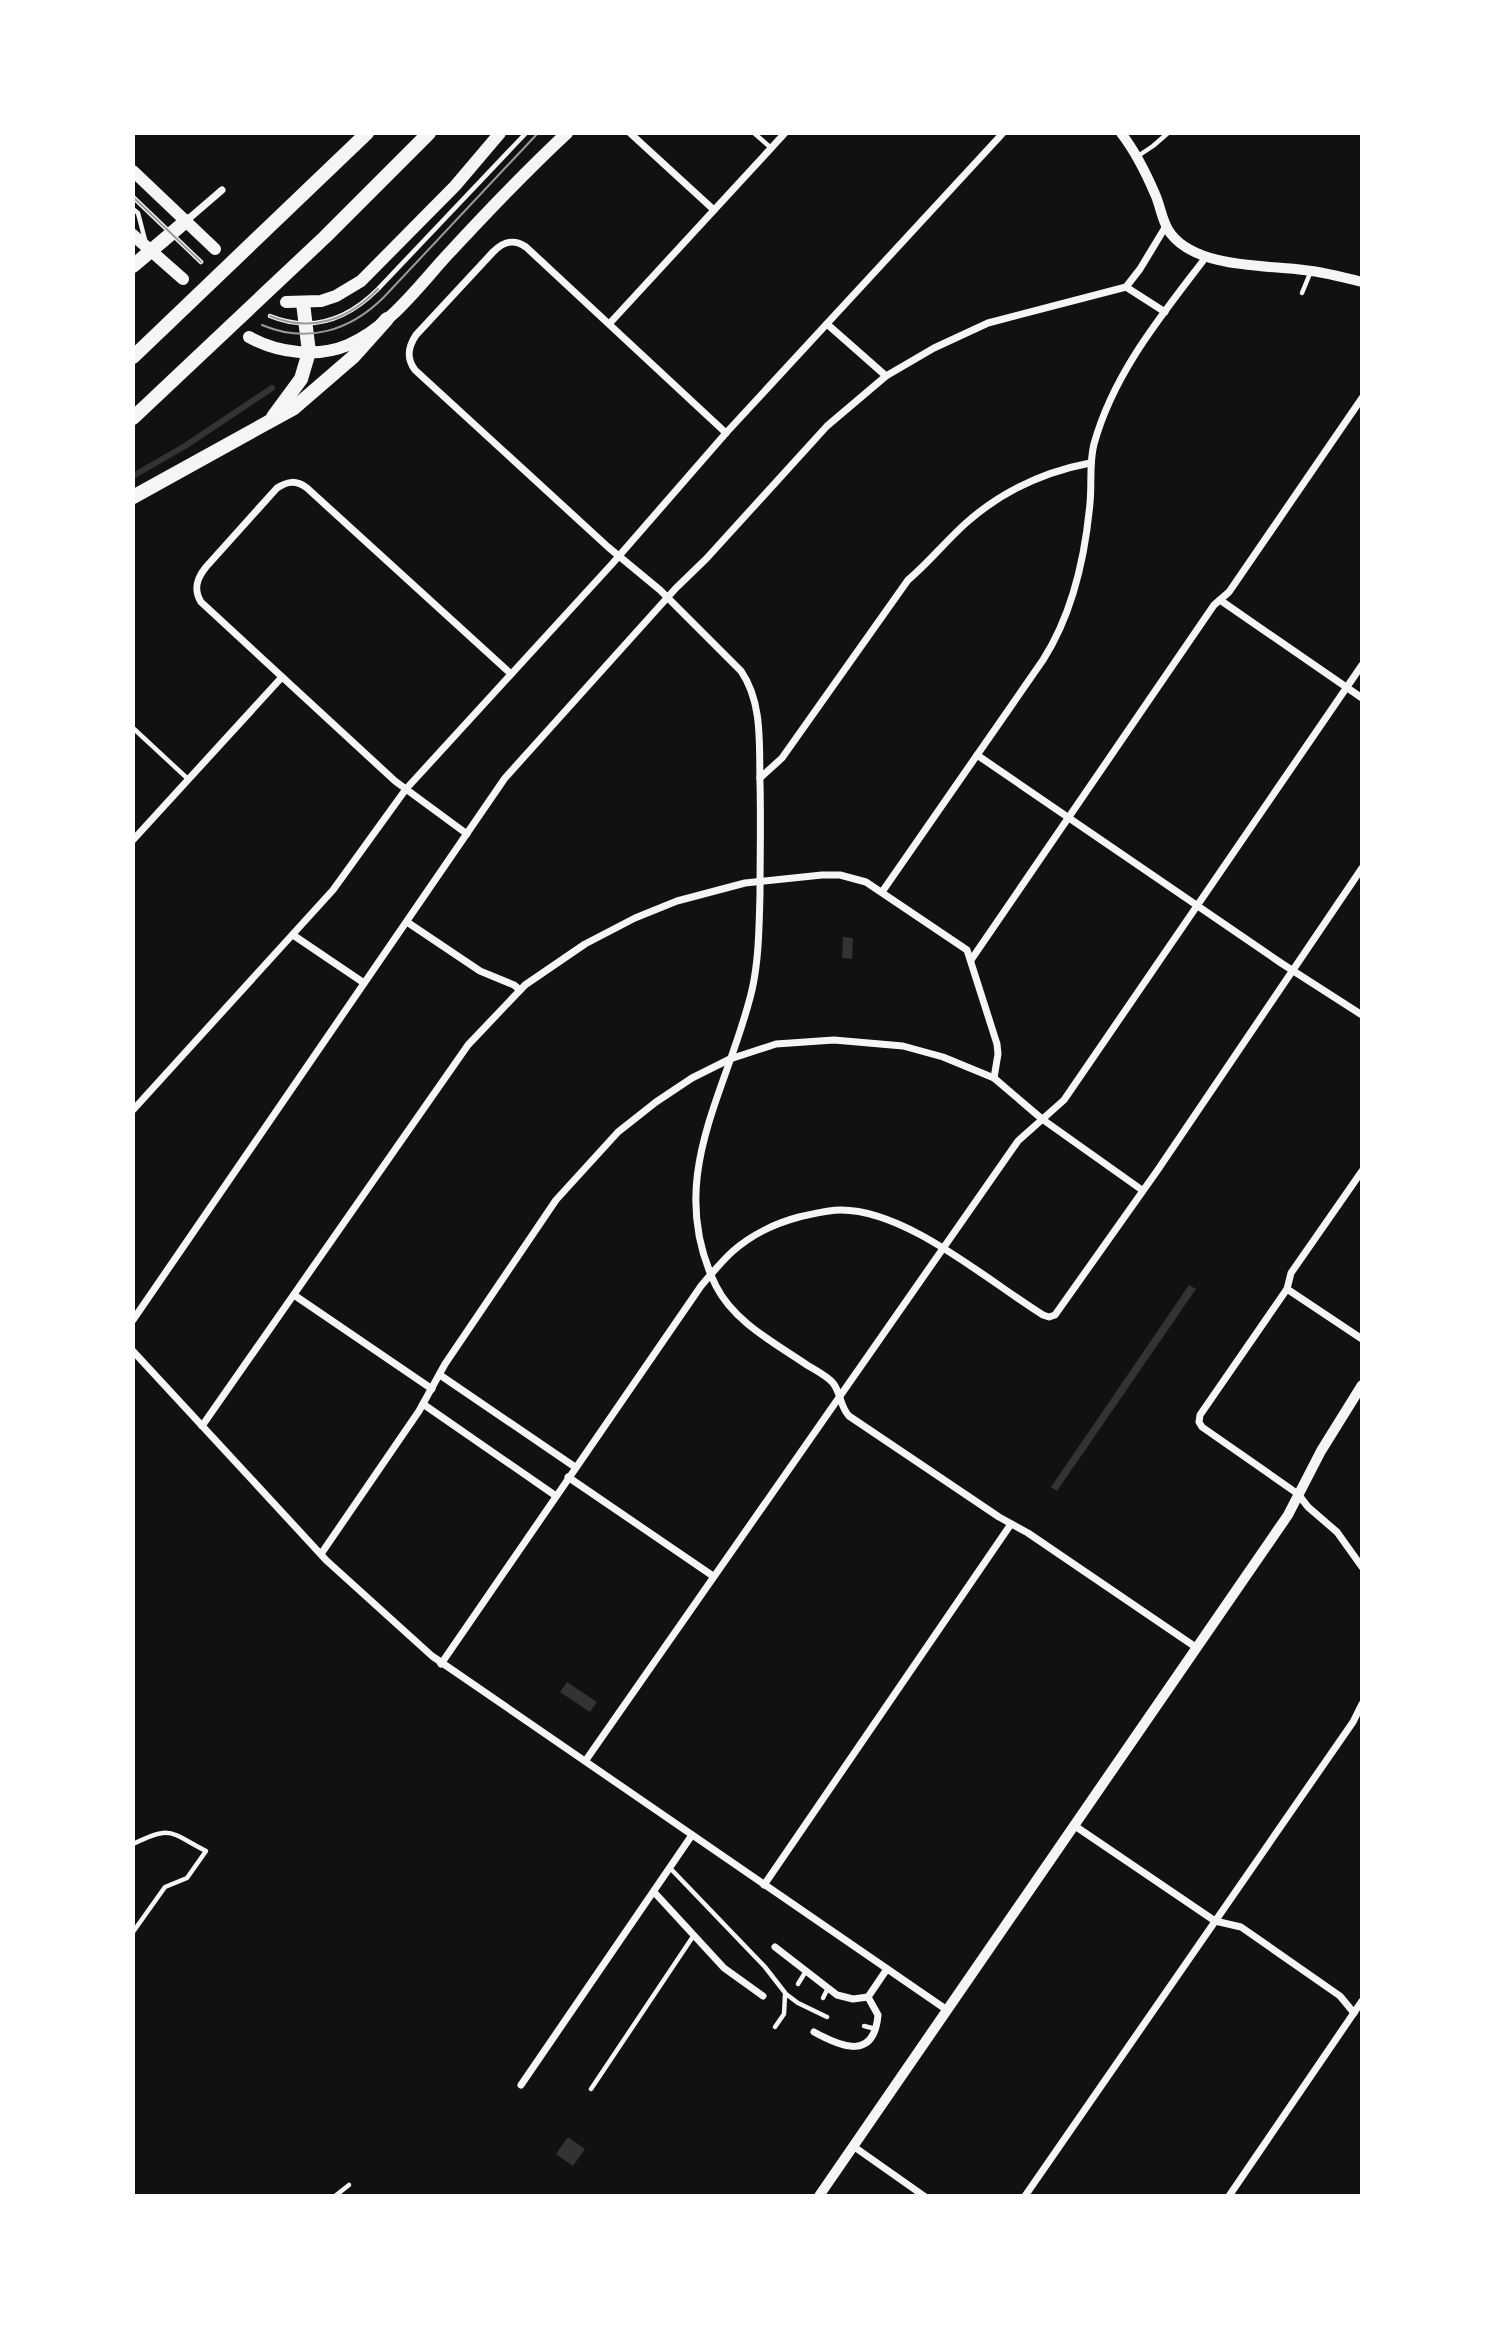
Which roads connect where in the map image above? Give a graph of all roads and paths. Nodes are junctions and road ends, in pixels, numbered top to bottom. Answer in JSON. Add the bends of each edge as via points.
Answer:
{"nodes":[{"id":1,"x":368,"y":133,"type":"edge"},
{"id":2,"x":429,"y":133,"type":"edge"},
{"id":3,"x":500,"y":133,"type":"edge"},
{"id":4,"x":526,"y":133,"type":"edge"},
{"id":5,"x":567,"y":133,"type":"edge"},
{"id":6,"x":630,"y":133,"type":"edge"},
{"id":7,"x":754,"y":133,"type":"edge"},
{"id":8,"x":785,"y":133,"type":"edge"},
{"id":9,"x":1003,"y":133,"type":"edge"},
{"id":10,"x":1121,"y":133,"type":"edge"},
{"id":11,"x":1168,"y":133,"type":"edge"},
{"id":12,"x":771,"y":148,"type":"junction"},
{"id":13,"x":1136,"y":156,"type":"junction"},
{"id":14,"x":133,"y":171,"type":"edge"},
{"id":15,"x":222,"y":190,"type":"dead end"},
{"id":16,"x":133,"y":197,"type":"edge"},
{"id":17,"x":133,"y":209,"type":"edge"},
{"id":18,"x":714,"y":210,"type":"junction"},
{"id":19,"x":186,"y":221,"type":"junction"},
{"id":20,"x":1166,"y":226,"type":"junction"},
{"id":21,"x":172,"y":234,"type":"junction"},
{"id":22,"x":133,"y":235,"type":"edge"},
{"id":23,"x":215,"y":248,"type":"dead end"},
{"id":24,"x":149,"y":249,"type":"junction"},
{"id":25,"x":1206,"y":257,"type":"junction"},
{"id":26,"x":201,"y":262,"type":"dead end"},
{"id":27,"x":133,"y":265,"type":"edge"},
{"id":28,"x":1311,"y":271,"type":"junction"},
{"id":29,"x":183,"y":279,"type":"dead end"},
{"id":30,"x":1362,"y":282,"type":"edge"},
{"id":31,"x":1126,"y":287,"type":"junction"},
{"id":32,"x":1302,"y":293,"type":"dead end"},
{"id":33,"x":286,"y":302,"type":"dead end"},
{"id":34,"x":303,"y":303,"type":"junction"},
{"id":35,"x":1165,"y":312,"type":"junction"},
{"id":36,"x":271,"y":316,"type":"dead end"},
{"id":37,"x":387,"y":319,"type":"junction"},
{"id":38,"x":610,"y":323,"type":"junction"},
{"id":39,"x":306,"y":324,"type":"junction"},
{"id":40,"x":827,"y":324,"type":"junction"},
{"id":41,"x":249,"y":337,"type":"dead end"},
{"id":42,"x":309,"y":352,"type":"junction"},
{"id":43,"x":133,"y":357,"type":"edge"},
{"id":44,"x":886,"y":376,"type":"junction"},
{"id":45,"x":1362,"y":398,"type":"edge"},
{"id":46,"x":133,"y":418,"type":"edge"},
{"id":47,"x":270,"y":422,"type":"junction"},
{"id":48,"x":726,"y":433,"type":"junction"},
{"id":49,"x":1090,"y":463,"type":"junction"},
{"id":50,"x":133,"y":497,"type":"edge"},
{"id":51,"x":620,"y":554,"type":"junction"},
{"id":52,"x":667,"y":598,"type":"junction"},
{"id":53,"x":1220,"y":600,"type":"junction"},
{"id":54,"x":1362,"y":665,"type":"edge"},
{"id":55,"x":511,"y":674,"type":"junction"},
{"id":56,"x":282,"y":677,"type":"junction"},
{"id":57,"x":1346,"y":687,"type":"junction"},
{"id":58,"x":1362,"y":698,"type":"edge"},
{"id":59,"x":133,"y":728,"type":"edge"},
{"id":60,"x":977,"y":754,"type":"junction"},
{"id":61,"x":760,"y":778,"type":"junction"},
{"id":62,"x":188,"y":779,"type":"junction"},
{"id":63,"x":406,"y":789,"type":"junction"},
{"id":64,"x":1069,"y":817,"type":"junction"},
{"id":65,"x":467,"y":834,"type":"junction"},
{"id":66,"x":133,"y":840,"type":"edge"},
{"id":67,"x":1362,"y":868,"type":"edge"},
{"id":68,"x":760,"y":882,"type":"junction"},
{"id":69,"x":883,"y":892,"type":"junction"},
{"id":70,"x":1197,"y":905,"type":"junction"},
{"id":71,"x":407,"y":922,"type":"junction"},
{"id":72,"x":293,"y":935,"type":"junction"},
{"id":73,"x":971,"y":960,"type":"junction"},
{"id":74,"x":1294,"y":970,"type":"junction"},
{"id":75,"x":364,"y":983,"type":"junction"},
{"id":76,"x":520,"y":990,"type":"junction"},
{"id":77,"x":1362,"y":1015,"type":"edge"},
{"id":78,"x":730,"y":1059,"type":"junction"},
{"id":79,"x":993,"y":1079,"type":"junction"},
{"id":80,"x":133,"y":1110,"type":"edge"},
{"id":81,"x":1042,"y":1119,"type":"junction"},
{"id":82,"x":1362,"y":1171,"type":"edge"},
{"id":83,"x":1142,"y":1190,"type":"junction"},
{"id":84,"x":944,"y":1249,"type":"junction"},
{"id":85,"x":712,"y":1274,"type":"junction"},
{"id":86,"x":1287,"y":1289,"type":"junction"},
{"id":87,"x":294,"y":1295,"type":"junction"},
{"id":88,"x":133,"y":1320,"type":"edge"},
{"id":89,"x":1362,"y":1339,"type":"edge"},
{"id":90,"x":133,"y":1351,"type":"edge"},
{"id":91,"x":440,"y":1375,"type":"junction"},
{"id":92,"x":1362,"y":1385,"type":"edge"},
{"id":93,"x":432,"y":1389,"type":"junction"},
{"id":94,"x":839,"y":1397,"type":"junction"},
{"id":95,"x":423,"y":1404,"type":"junction"},
{"id":96,"x":202,"y":1426,"type":"junction"},
{"id":97,"x":575,"y":1467,"type":"junction"},
{"id":98,"x":568,"y":1477,"type":"junction"},
{"id":99,"x":1298,"y":1494,"type":"junction"},
{"id":100,"x":556,"y":1496,"type":"junction"},
{"id":101,"x":1011,"y":1524,"type":"junction"},
{"id":102,"x":321,"y":1554,"type":"junction"},
{"id":103,"x":1362,"y":1567,"type":"edge"},
{"id":104,"x":713,"y":1576,"type":"junction"},
{"id":105,"x":1197,"y":1648,"type":"junction"},
{"id":106,"x":441,"y":1664,"type":"junction"},
{"id":107,"x":1362,"y":1704,"type":"edge"},
{"id":108,"x":586,"y":1760,"type":"junction"},
{"id":109,"x":1075,"y":1826,"type":"junction"},
{"id":110,"x":692,"y":1835,"type":"junction"},
{"id":111,"x":133,"y":1844,"type":"edge"},
{"id":112,"x":670,"y":1868,"type":"junction"},
{"id":113,"x":764,"y":1885,"type":"junction"},
{"id":114,"x":654,"y":1892,"type":"junction"},
{"id":115,"x":1215,"y":1921,"type":"junction"},
{"id":116,"x":133,"y":1932,"type":"edge"},
{"id":117,"x":694,"y":1935,"type":"junction"},
{"id":118,"x":775,"y":1947,"type":"dead end"},
{"id":119,"x":887,"y":1969,"type":"junction"},
{"id":120,"x":806,"y":1971,"type":"junction"},
{"id":121,"x":798,"y":1984,"type":"dead end"},
{"id":122,"x":828,"y":1988,"type":"junction"},
{"id":123,"x":786,"y":1994,"type":"junction"},
{"id":124,"x":763,"y":1996,"type":"dead end"},
{"id":125,"x":868,"y":1997,"type":"junction"},
{"id":126,"x":823,"y":1998,"type":"dead end"},
{"id":127,"x":1362,"y":2001,"type":"edge"},
{"id":128,"x":947,"y":2010,"type":"junction"},
{"id":129,"x":1354,"y":2013,"type":"junction"},
{"id":130,"x":827,"y":2017,"type":"dead end"},
{"id":131,"x":864,"y":2026,"type":"dead end"},
{"id":132,"x":775,"y":2027,"type":"dead end"},
{"id":133,"x":876,"y":2029,"type":"junction"},
{"id":134,"x":814,"y":2032,"type":"dead end"},
{"id":135,"x":521,"y":2085,"type":"dead end"},
{"id":136,"x":591,"y":2089,"type":"dead end"},
{"id":137,"x":853,"y":2146,"type":"junction"},
{"id":138,"x":349,"y":2185,"type":"dead end"},
{"id":139,"x":335,"y":2196,"type":"edge"},
{"id":140,"x":819,"y":2196,"type":"edge"},
{"id":141,"x":924,"y":2196,"type":"edge"},
{"id":142,"x":1025,"y":2196,"type":"edge"},
{"id":143,"x":1229,"y":2196,"type":"edge"}],
"edges":[{"from":1,"to":43,"type":"highway"},
{"from":2,"to":46,"type":"highway"},
{"from":3,"to":34,"type":"main road","via":[[373,271],[336,296]]},
{"from":4,"to":39,"type":"lane","via":[[368,299],[343,315]]},
{"from":5,"to":37,"type":"main road"},
{"from":6,"to":18,"type":"street"},
{"from":7,"to":12,"type":"lane"},
{"from":8,"to":12,"type":"street"},
{"from":9,"to":40,"type":"street"},
{"from":10,"to":13,"type":"street"},
{"from":11,"to":13,"type":"lane"},
{"from":12,"to":18,"type":"street"},
{"from":13,"to":20,"type":"street"},
{"from":14,"to":19,"type":"main road"},
{"from":15,"to":19,"type":"street"},
{"from":16,"to":21,"type":"lane"},
{"from":17,"to":24,"type":"lane"},
{"from":18,"to":38,"type":"street"},
{"from":19,"to":21,"type":"highway"},
{"from":19,"to":23,"type":"main road"},
{"from":20,"to":25,"type":"street","via":[[1185,247]]},
{"from":20,"to":31,"type":"street"},
{"from":21,"to":24,"type":"highway"},
{"from":21,"to":26,"type":"lane"},
{"from":22,"to":24,"type":"main road"},
{"from":24,"to":27,"type":"highway"},
{"from":24,"to":29,"type":"main road"},
{"from":25,"to":28,"type":"street"},
{"from":25,"to":35,"type":"street"},
{"from":28,"to":30,"type":"street"},
{"from":28,"to":32,"type":"lane"},
{"from":31,"to":35,"type":"street"},
{"from":31,"to":44,"type":"street","via":[[988,323]]},
{"from":33,"to":34,"type":"main road"},
{"from":34,"to":39,"type":"highway"},
{"from":35,"to":49,"type":"street","via":[[1118,381]]},
{"from":36,"to":39,"type":"lane"},
{"from":37,"to":42,"type":"main road","via":[[349,344]]},
{"from":37,"to":47,"type":"highway","via":[[316,391]]},
{"from":38,"to":48,"type":"street"},
{"from":38,"to":51,"type":"street","via":[[526,247],[508,242],[493,252],[416,335],[409,350],[415,370]]},
{"from":39,"to":42,"type":"highway"},
{"from":40,"to":44,"type":"street"},
{"from":40,"to":48,"type":"street"},
{"from":41,"to":42,"type":"main road","via":[[274,347]]},
{"from":42,"to":47,"type":"highway","via":[[301,379]]},
{"from":44,"to":52,"type":"street","via":[[827,426]]},
{"from":45,"to":53,"type":"street"},
{"from":47,"to":50,"type":"highway"},
{"from":48,"to":51,"type":"street"},
{"from":49,"to":60,"type":"street","via":[[1092,481],[1080,570],[1062,626]]},
{"from":49,"to":61,"type":"street","via":[[1039,476],[964,524],[908,580],[782,758]]},
{"from":51,"to":52,"type":"street"},
{"from":51,"to":55,"type":"street"},
{"from":52,"to":61,"type":"street","via":[[750,683],[756,705]]},
{"from":52,"to":65,"type":"street","via":[[512,768]]},
{"from":53,"to":57,"type":"street"},
{"from":53,"to":64,"type":"street"},
{"from":54,"to":57,"type":"street"},
{"from":55,"to":56,"type":"street","via":[[307,488],[293,482],[277,488],[206,566],[196,586],[201,603]]},
{"from":55,"to":63,"type":"street"},
{"from":56,"to":62,"type":"street"},
{"from":56,"to":63,"type":"street"},
{"from":57,"to":58,"type":"street"},
{"from":57,"to":70,"type":"street"},
{"from":59,"to":62,"type":"lane"},
{"from":60,"to":64,"type":"street"},
{"from":60,"to":69,"type":"street"},
{"from":61,"to":68,"type":"street"},
{"from":62,"to":66,"type":"street"},
{"from":63,"to":65,"type":"street"},
{"from":63,"to":72,"type":"street","via":[[333,890]]},
{"from":64,"to":70,"type":"street"},
{"from":64,"to":73,"type":"street"},
{"from":65,"to":71,"type":"street"},
{"from":67,"to":74,"type":"street"},
{"from":68,"to":69,"type":"street","via":[[840,875]]},
{"from":68,"to":76,"type":"street","via":[[677,901],[635,918],[585,944]]},
{"from":68,"to":78,"type":"street","via":[[752,989]]},
{"from":69,"to":73,"type":"street","via":[[967,950]]},
{"from":70,"to":74,"type":"street"},
{"from":70,"to":81,"type":"street","via":[[1064,1100]]},
{"from":71,"to":75,"type":"street"},
{"from":71,"to":76,"type":"street","via":[[480,971]]},
{"from":72,"to":75,"type":"street"},
{"from":72,"to":80,"type":"street"},
{"from":73,"to":79,"type":"street","via":[[997,1044]]},
{"from":74,"to":77,"type":"street"},
{"from":74,"to":83,"type":"street"},
{"from":75,"to":88,"type":"street"},
{"from":76,"to":87,"type":"street","via":[[453,1065]]},
{"from":78,"to":79,"type":"street","via":[[792,1042],[856,1040],[921,1050]]},
{"from":78,"to":85,"type":"street","via":[[705,1133],[695,1190],[700,1234]]},
{"from":78,"to":91,"type":"street","via":[[656,1102],[609,1142],[556,1200]]},
{"from":79,"to":81,"type":"street"},
{"from":81,"to":83,"type":"street"},
{"from":81,"to":84,"type":"street","via":[[1018,1142]]},
{"from":82,"to":86,"type":"street","via":[[1291,1273]]},
{"from":83,"to":84,"type":"street","via":[[1064,1303],[1049,1317]]},
{"from":84,"to":85,"type":"street","via":[[879,1216],[842,1210],[814,1213],[773,1227],[734,1250]]},
{"from":84,"to":94,"type":"street"},
{"from":85,"to":94,"type":"street","via":[[724,1300],[745,1322],[829,1380]]},
{"from":85,"to":97,"type":"street"},
{"from":86,"to":89,"type":"street"},
{"from":86,"to":99,"type":"street","via":[[1199,1422]]},
{"from":87,"to":93,"type":"street"},
{"from":87,"to":96,"type":"street"},
{"from":90,"to":96,"type":"street"},
{"from":91,"to":93,"type":"street"},
{"from":91,"to":97,"type":"street"},
{"from":92,"to":99,"type":"street"},
{"from":93,"to":95,"type":"street"},
{"from":94,"to":101,"type":"street","via":[[849,1416]]},
{"from":94,"to":104,"type":"street"},
{"from":95,"to":100,"type":"street"},
{"from":95,"to":102,"type":"street"},
{"from":96,"to":102,"type":"street"},
{"from":97,"to":98,"type":"street"},
{"from":98,"to":100,"type":"street"},
{"from":98,"to":104,"type":"street"},
{"from":99,"to":103,"type":"street","via":[[1337,1532]]},
{"from":99,"to":105,"type":"street"},
{"from":100,"to":106,"type":"street"},
{"from":101,"to":105,"type":"street"},
{"from":101,"to":113,"type":"street"},
{"from":102,"to":106,"type":"street"},
{"from":104,"to":108,"type":"street"},
{"from":105,"to":109,"type":"street"},
{"from":106,"to":108,"type":"street"},
{"from":107,"to":115,"type":"street"},
{"from":108,"to":110,"type":"street"},
{"from":109,"to":115,"type":"street"},
{"from":109,"to":128,"type":"street"},
{"from":110,"to":112,"type":"street"},
{"from":110,"to":113,"type":"street"},
{"from":111,"to":116,"type":"lane","via":[[168,1832],[206,1851],[187,1878],[165,1887]]},
{"from":112,"to":114,"type":"street"},
{"from":112,"to":123,"type":"lane"},
{"from":113,"to":119,"type":"street"},
{"from":114,"to":117,"type":"street"},
{"from":114,"to":135,"type":"street"},
{"from":115,"to":129,"type":"street","via":[[1241,1927],[1340,1996]]},
{"from":115,"to":142,"type":"street"},
{"from":117,"to":124,"type":"street","via":[[724,1968]]},
{"from":117,"to":136,"type":"lane"},
{"from":118,"to":120,"type":"street"},
{"from":119,"to":125,"type":"street"},
{"from":119,"to":128,"type":"street"},
{"from":120,"to":121,"type":"lane"},
{"from":120,"to":122,"type":"street"},
{"from":122,"to":125,"type":"street","via":[[853,1999]]},
{"from":122,"to":126,"type":"lane"},
{"from":123,"to":130,"type":"lane"},
{"from":123,"to":132,"type":"lane","via":[[784,2014]]},
{"from":125,"to":133,"type":"street","via":[[878,2015]]},
{"from":127,"to":129,"type":"street"},
{"from":128,"to":137,"type":"street"},
{"from":129,"to":143,"type":"street"},
{"from":131,"to":133,"type":"lane"},
{"from":133,"to":134,"type":"street","via":[[867,2041],[852,2047]]},
{"from":137,"to":140,"type":"street"},
{"from":137,"to":141,"type":"street"},
{"from":138,"to":139,"type":"lane"}]}
